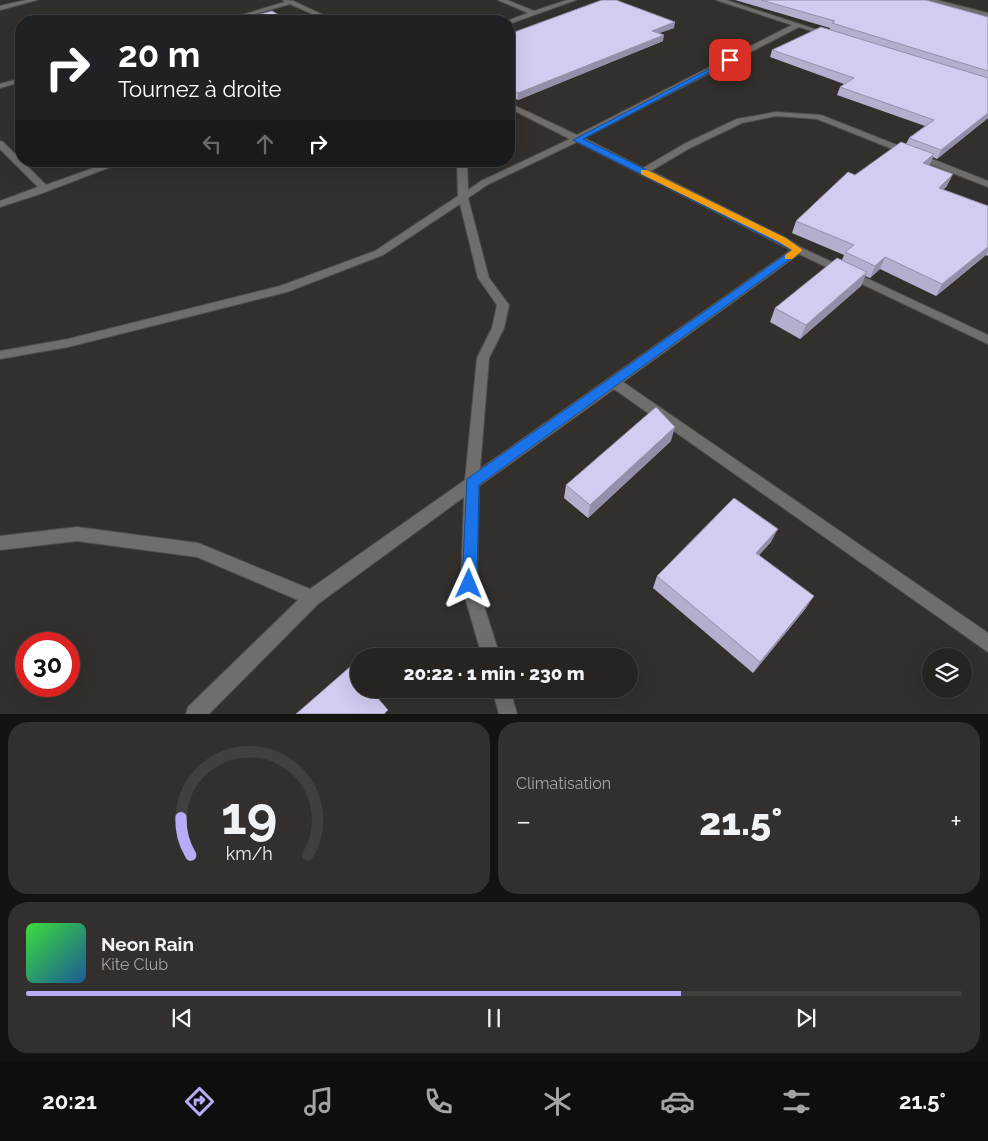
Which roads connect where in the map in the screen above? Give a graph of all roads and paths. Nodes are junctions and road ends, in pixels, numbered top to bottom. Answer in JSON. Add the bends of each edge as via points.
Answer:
{"nodes":[{"id":1,"x":34,"y":0,"type":"edge"},
{"id":2,"x":501,"y":0,"type":"edge"},
{"id":3,"x":573,"y":0,"type":"edge"},
{"id":4,"x":719,"y":0,"type":"edge"},
{"id":5,"x":930,"y":0,"type":"edge"},
{"id":6,"x":288,"y":1,"type":"edge"},
{"id":7,"x":0,"y":8,"type":"edge"},
{"id":8,"x":534,"y":13,"type":"junction"},
{"id":9,"x":244,"y":15,"type":"edge"},
{"id":10,"x":320,"y":15,"type":"edge"},
{"id":11,"x":988,"y":15,"type":"edge"},
{"id":12,"x":515,"y":20,"type":"edge"},
{"id":13,"x":798,"y":25,"type":"junction"},
{"id":14,"x":836,"y":37,"type":"edge"},
{"id":15,"x":15,"y":82,"type":"edge"},
{"id":16,"x":0,"y":86,"type":"edge"},
{"id":17,"x":515,"y":108,"type":"edge"},
{"id":18,"x":577,"y":140,"type":"junction"},
{"id":19,"x":0,"y":144,"type":"edge"},
{"id":20,"x":15,"y":159,"type":"edge"},
{"id":21,"x":23,"y":167,"type":"edge"},
{"id":22,"x":105,"y":167,"type":"edge"},
{"id":23,"x":462,"y":167,"type":"edge"},
{"id":24,"x":643,"y":172,"type":"junction"},
{"id":25,"x":988,"y":184,"type":"edge"},
{"id":26,"x":44,"y":188,"type":"junction"},
{"id":27,"x":463,"y":197,"type":"junction"},
{"id":28,"x":0,"y":204,"type":"edge"},
{"id":29,"x":0,"y":209,"type":"edge"},
{"id":30,"x":798,"y":250,"type":"junction"},
{"id":31,"x":988,"y":340,"type":"edge"},
{"id":32,"x":0,"y":354,"type":"edge"},
{"id":33,"x":614,"y":382,"type":"junction"},
{"id":34,"x":472,"y":483,"type":"junction"},
{"id":35,"x":0,"y":543,"type":"edge"},
{"id":36,"x":312,"y":598,"type":"junction"},
{"id":37,"x":988,"y":643,"type":"edge"},
{"id":38,"x":489,"y":648,"type":"edge"},
{"id":39,"x":504,"y":698,"type":"edge"},
{"id":40,"x":195,"y":714,"type":"edge"},
{"id":41,"x":508,"y":714,"type":"edge"}],
"edges":[{"from":1,"to":7,"type":"street"},
{"from":2,"to":8,"type":"street"},
{"from":3,"to":8,"type":"street"},
{"from":4,"to":13,"type":"street"},
{"from":5,"to":11,"type":"street"},
{"from":6,"to":9,"type":"street"},
{"from":6,"to":10,"type":"street"},
{"from":8,"to":12,"type":"street"},
{"from":13,"to":14,"type":"street"},
{"from":13,"to":18,"type":"street"},
{"from":15,"to":16,"type":"street"},
{"from":17,"to":18,"type":"street"},
{"from":18,"to":24,"type":"street"},
{"from":18,"to":27,"type":"street","via":[[484,183]]},
{"from":19,"to":20,"type":"street"},
{"from":21,"to":26,"type":"street"},
{"from":22,"to":26,"type":"street"},
{"from":23,"to":27,"type":"street"},
{"from":24,"to":25,"type":"street","via":[[687,146],[740,121],[776,114],[818,117]]},
{"from":24,"to":30,"type":"street"},
{"from":26,"to":28,"type":"street"},
{"from":26,"to":29,"type":"street"},
{"from":27,"to":32,"type":"street","via":[[380,253],[283,289],[68,343]]},
{"from":27,"to":34,"type":"street","via":[[484,278],[503,305],[498,328],[483,358]]},
{"from":30,"to":31,"type":"street"},
{"from":30,"to":33,"type":"street"},
{"from":33,"to":34,"type":"street"},
{"from":33,"to":37,"type":"street"},
{"from":34,"to":36,"type":"street"},
{"from":34,"to":38,"type":"street","via":[[469,584]]},
{"from":35,"to":36,"type":"street","via":[[77,534],[198,550]]},
{"from":36,"to":40,"type":"street"},
{"from":39,"to":41,"type":"street"}]}
